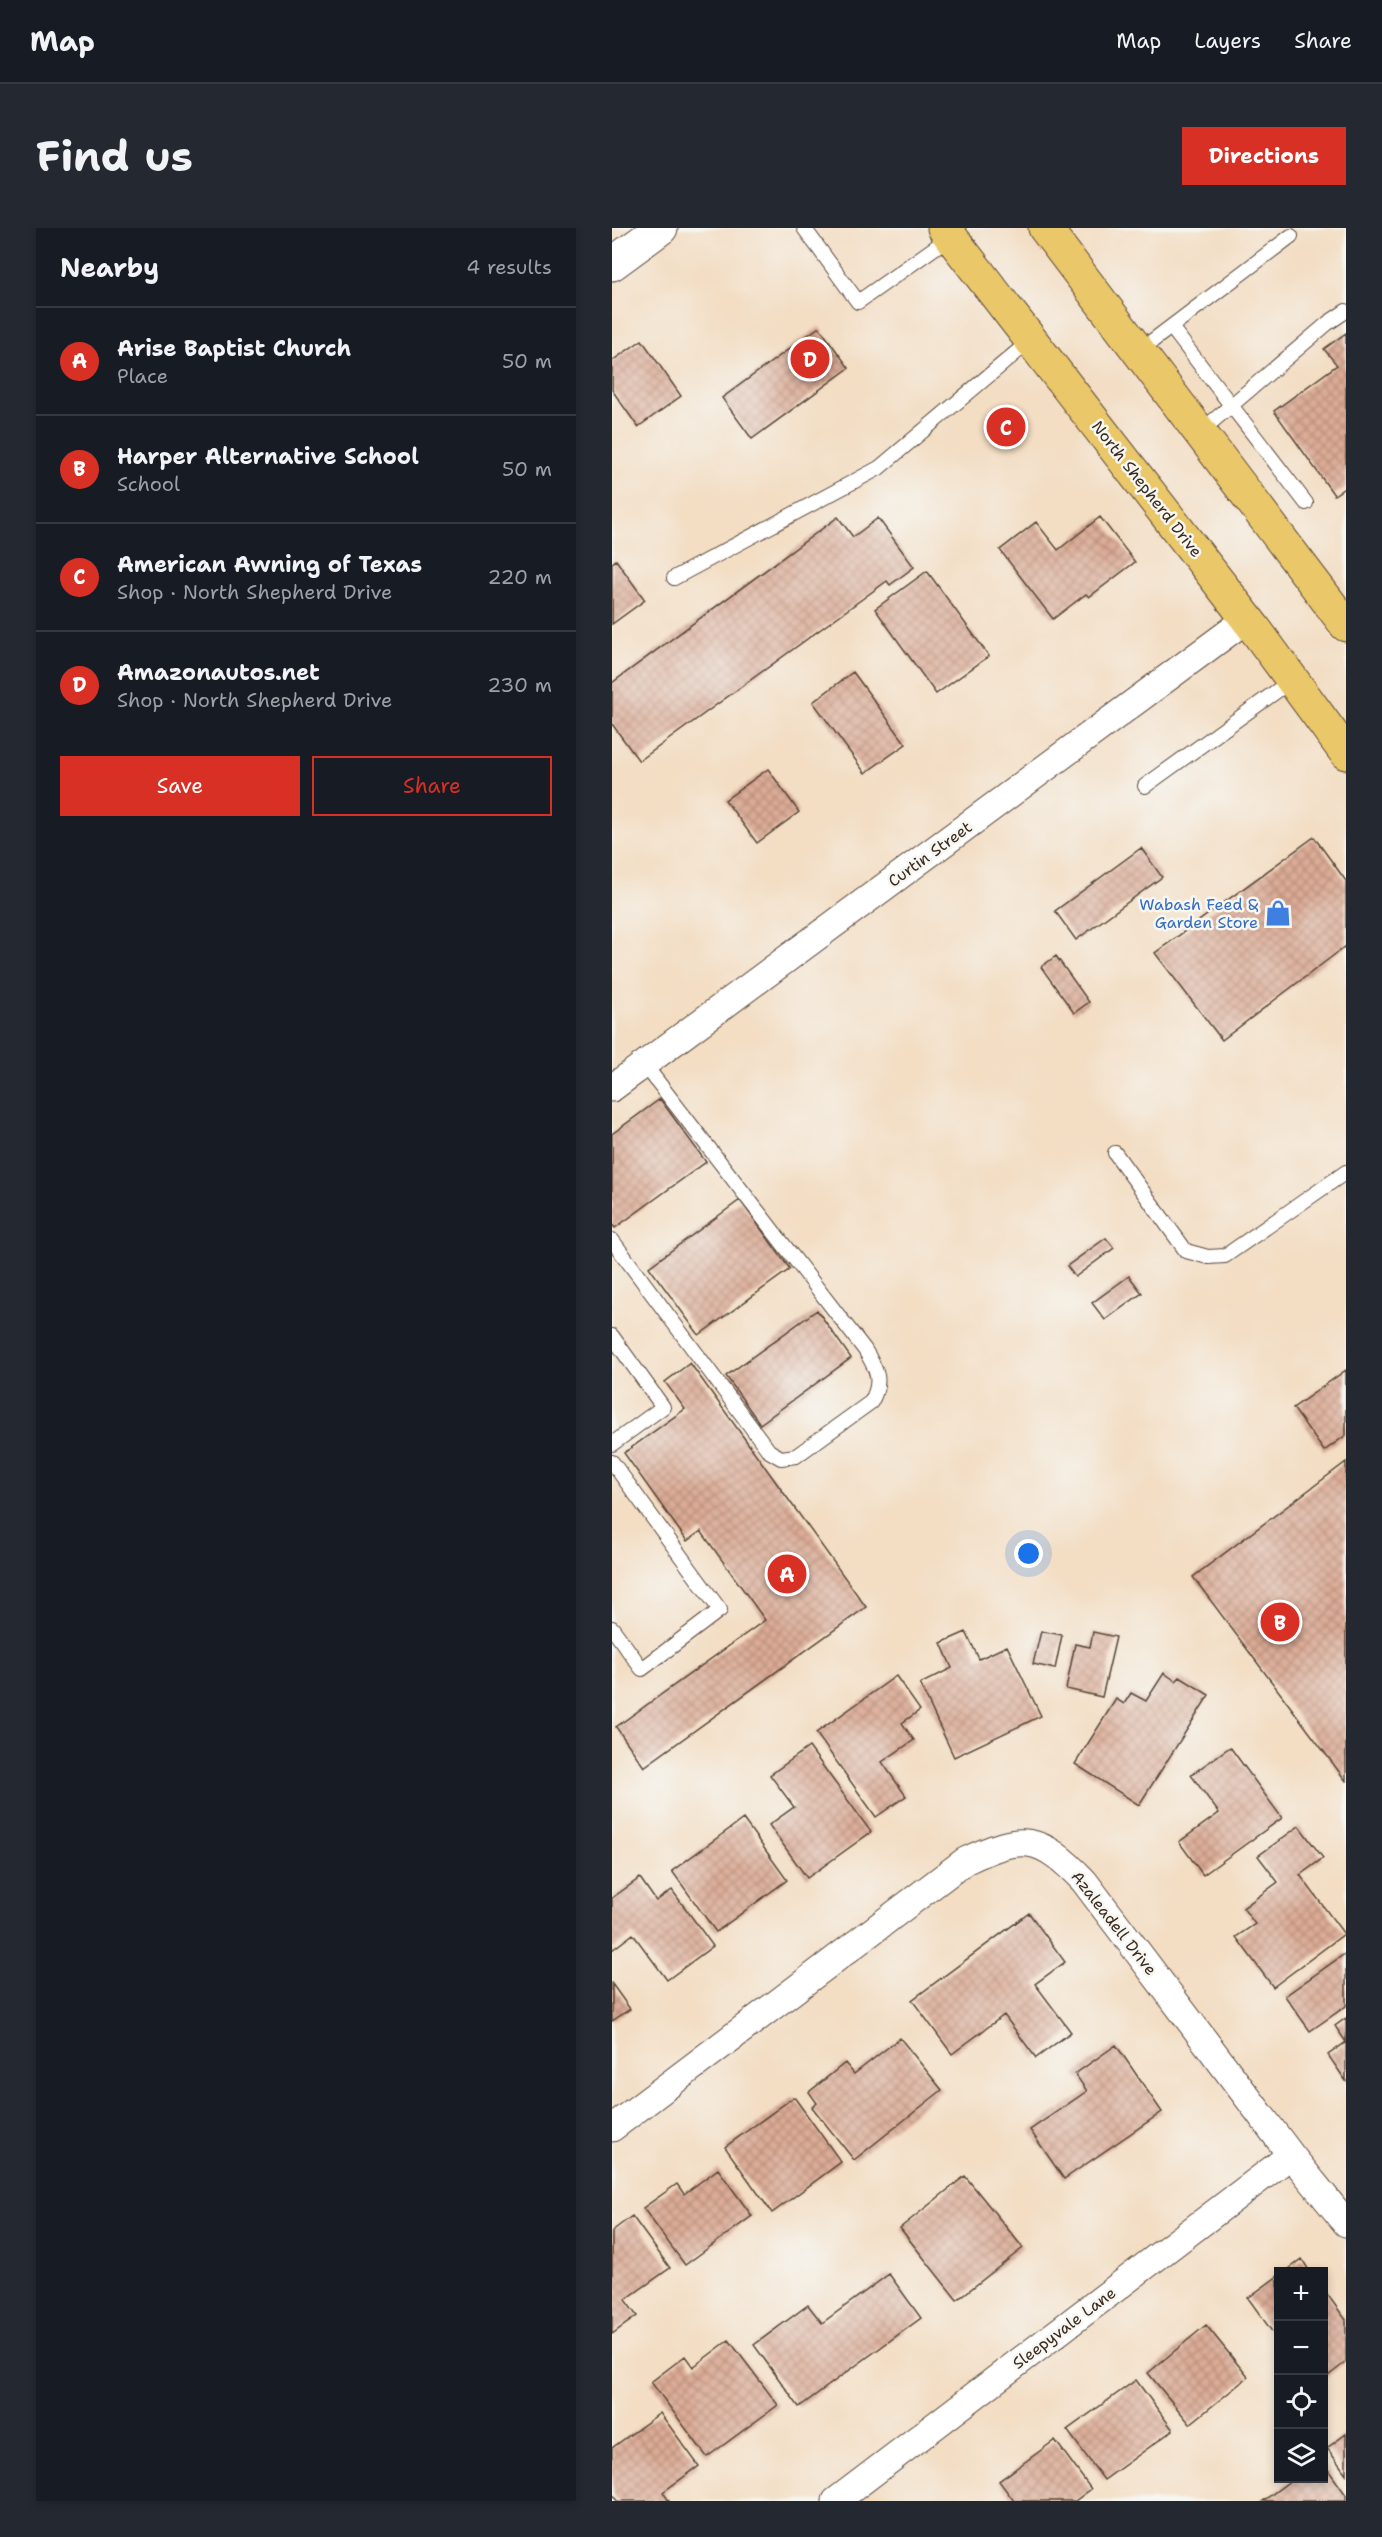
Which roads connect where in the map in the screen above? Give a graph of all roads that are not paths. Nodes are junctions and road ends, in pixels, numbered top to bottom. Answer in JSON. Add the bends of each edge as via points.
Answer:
{"nodes":[{"id":1,"x":661,"y":228,"type":"edge"},
{"id":2,"x":804,"y":228,"type":"edge"},
{"id":3,"x":947,"y":232,"type":"edge"},
{"id":4,"x":1054,"y":234,"type":"edge"},
{"id":5,"x":1291,"y":236,"type":"dead end"},
{"id":6,"x":612,"y":264,"type":"edge"},
{"id":7,"x":1346,"y":310,"type":"edge"},
{"id":8,"x":1171,"y":327,"type":"junction"},
{"id":9,"x":1031,"y":340,"type":"junction"},
{"id":10,"x":1139,"y":351,"type":"junction"},
{"id":11,"x":1232,"y":406,"type":"junction"},
{"id":12,"x":1200,"y":432,"type":"junction"},
{"id":13,"x":1306,"y":503,"type":"dead end"},
{"id":14,"x":674,"y":578,"type":"dead end"},
{"id":15,"x":1247,"y":619,"type":"junction"},
{"id":16,"x":1346,"y":625,"type":"edge"},
{"id":17,"x":1292,"y":680,"type":"junction"},
{"id":18,"x":1346,"y":753,"type":"edge"},
{"id":19,"x":1145,"y":786,"type":"dead end"},
{"id":20,"x":644,"y":1064,"type":"junction"},
{"id":21,"x":612,"y":1088,"type":"edge"},
{"id":22,"x":1115,"y":1153,"type":"dead end"},
{"id":23,"x":1346,"y":1172,"type":"edge"},
{"id":24,"x":612,"y":1239,"type":"edge"},
{"id":25,"x":612,"y":1336,"type":"edge"},
{"id":26,"x":612,"y":1444,"type":"edge"},
{"id":27,"x":612,"y":1462,"type":"edge"},
{"id":28,"x":612,"y":1628,"type":"edge"},
{"id":29,"x":612,"y":2128,"type":"edge"},
{"id":30,"x":1291,"y":2155,"type":"junction"},
{"id":31,"x":1346,"y":2223,"type":"edge"},
{"id":32,"x":836,"y":2501,"type":"edge"}],
"edges":[{"from":1,"to":6,"type":"street"},
{"from":2,"to":3,"type":"lane","via":[[858,302]]},
{"from":3,"to":9,"type":"main road","name":"North Shepherd Drive"},
{"from":4,"to":10,"type":"main road"},
{"from":5,"to":8,"type":"lane"},
{"from":7,"to":11,"type":"lane"},
{"from":8,"to":10,"type":"lane"},
{"from":8,"to":11,"type":"lane"},
{"from":9,"to":14,"type":"lane","via":[[879,468]]},
{"from":9,"to":15,"type":"main road","name":"North Shepherd Drive"},
{"from":10,"to":12,"type":"main road"},
{"from":11,"to":12,"type":"lane"},
{"from":11,"to":13,"type":"lane"},
{"from":12,"to":16,"type":"main road"},
{"from":15,"to":17,"type":"main road","name":"North Shepherd Drive"},
{"from":15,"to":20,"type":"street","name":"Curtin Street"},
{"from":17,"to":18,"type":"main road","name":"North Shepherd Drive"},
{"from":17,"to":19,"type":"lane"},
{"from":20,"to":21,"type":"street","name":"Curtin Street"},
{"from":20,"to":24,"type":"lane","via":[[865,1350],[876,1369],[878,1389],[871,1402],[796,1456],[781,1458],[769,1451]]},
{"from":22,"to":23,"type":"lane","via":[[1186,1251],[1208,1257],[1225,1256]]},
{"from":25,"to":26,"type":"lane","via":[[663,1407]]},
{"from":27,"to":28,"type":"lane","via":[[720,1611],[642,1669]]},
{"from":29,"to":30,"type":"street","name":"Azaleadell Drive","via":[[965,1861],[995,1846],[1030,1842],[1061,1857],[1084,1881]]},
{"from":30,"to":31,"type":"street","name":"Azaleadell Drive"},
{"from":30,"to":32,"type":"street","name":"Sleepyvale Lane"}]}
